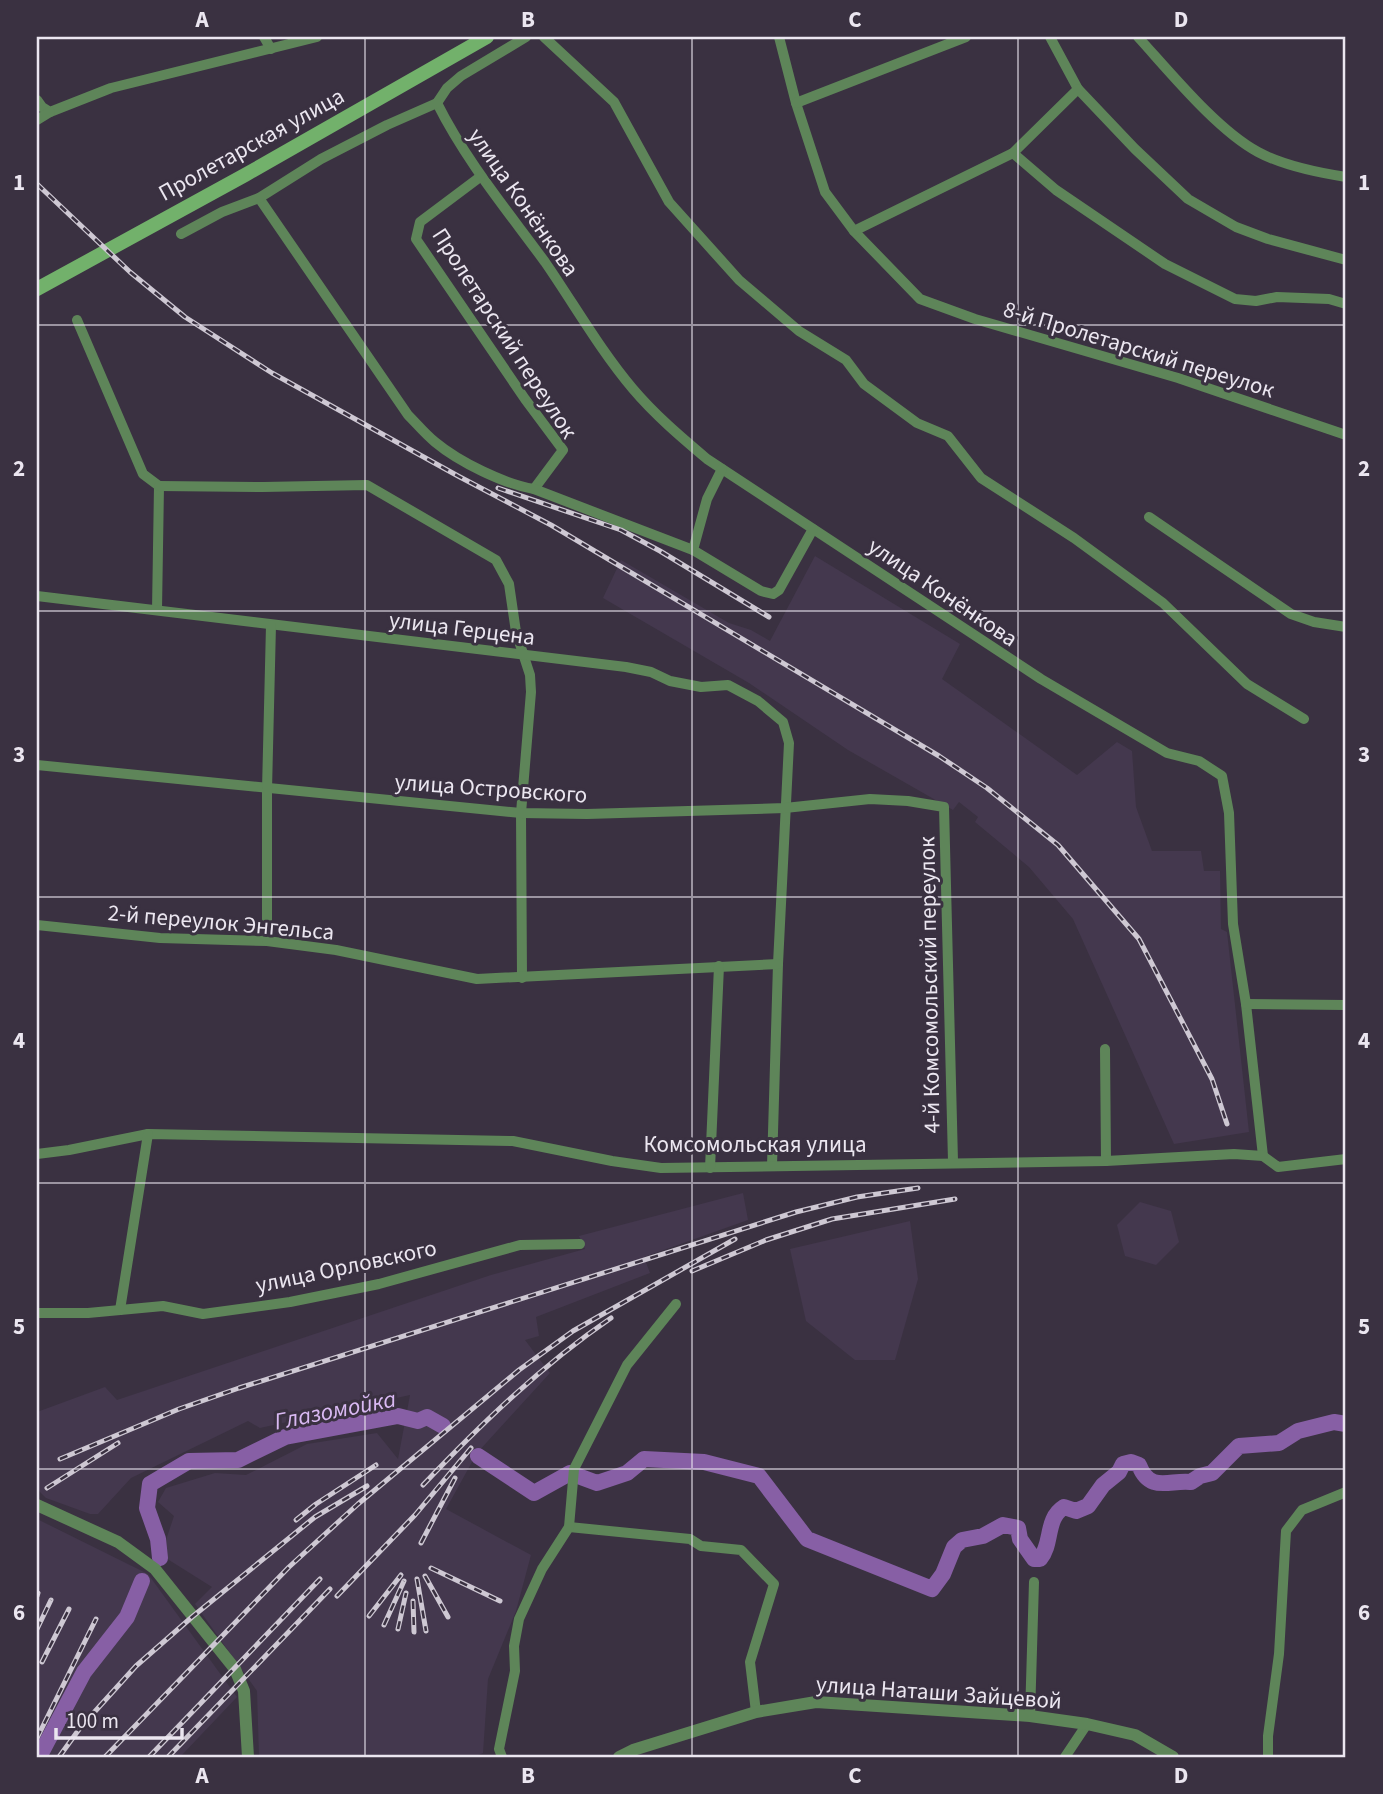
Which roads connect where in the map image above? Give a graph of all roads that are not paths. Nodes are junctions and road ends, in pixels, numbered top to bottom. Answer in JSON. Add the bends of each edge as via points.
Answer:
{"nodes":[{"id":1,"x":264,"y":37,"type":"edge"},
{"id":2,"x":317,"y":37,"type":"edge"},
{"id":3,"x":487,"y":37,"type":"edge"},
{"id":4,"x":526,"y":37,"type":"edge"},
{"id":5,"x":544,"y":37,"type":"edge"},
{"id":6,"x":779,"y":37,"type":"edge"},
{"id":7,"x":966,"y":37,"type":"edge"},
{"id":8,"x":1050,"y":37,"type":"edge"},
{"id":9,"x":1138,"y":37,"type":"edge"},
{"id":10,"x":271,"y":49,"type":"junction"},
{"id":11,"x":1078,"y":89,"type":"junction"},
{"id":12,"x":37,"y":100,"type":"edge"},
{"id":13,"x":437,"y":103,"type":"junction"},
{"id":14,"x":796,"y":103,"type":"junction"},
{"id":15,"x":50,"y":112,"type":"junction"},
{"id":16,"x":37,"y":120,"type":"edge"},
{"id":17,"x":1013,"y":153,"type":"junction"},
{"id":18,"x":480,"y":177,"type":"junction"},
{"id":19,"x":1346,"y":177,"type":"edge"},
{"id":20,"x":259,"y":198,"type":"junction"},
{"id":21,"x":854,"y":231,"type":"junction"},
{"id":22,"x":181,"y":234,"type":"dead end"},
{"id":23,"x":1346,"y":260,"type":"edge"},
{"id":24,"x":37,"y":289,"type":"edge"},
{"id":25,"x":1346,"y":304,"type":"edge"},
{"id":26,"x":77,"y":320,"type":"dead end"},
{"id":27,"x":1346,"y":435,"type":"edge"},
{"id":28,"x":722,"y":469,"type":"junction"},
{"id":29,"x":159,"y":486,"type":"junction"},
{"id":30,"x":534,"y":489,"type":"junction"},
{"id":31,"x":1149,"y":517,"type":"dead end"},
{"id":32,"x":813,"y":529,"type":"junction"},
{"id":33,"x":693,"y":550,"type":"junction"},
{"id":34,"x":37,"y":596,"type":"edge"},
{"id":35,"x":157,"y":610,"type":"junction"},
{"id":36,"x":271,"y":625,"type":"junction"},
{"id":37,"x":1346,"y":627,"type":"edge"},
{"id":38,"x":522,"y":654,"type":"junction"},
{"id":39,"x":1304,"y":719,"type":"dead end"},
{"id":40,"x":37,"y":765,"type":"edge"},
{"id":41,"x":267,"y":790,"type":"junction"},
{"id":42,"x":944,"y":807,"type":"joint"},
{"id":43,"x":785,"y":808,"type":"junction"},
{"id":44,"x":521,"y":813,"type":"junction"},
{"id":45,"x":37,"y":925,"type":"edge"},
{"id":46,"x":267,"y":941,"type":"junction"},
{"id":47,"x":778,"y":964,"type":"junction"},
{"id":48,"x":719,"y":966,"type":"junction"},
{"id":49,"x":522,"y":978,"type":"junction"},
{"id":50,"x":1246,"y":1004,"type":"junction"},
{"id":51,"x":1346,"y":1005,"type":"edge"},
{"id":52,"x":1105,"y":1049,"type":"dead end"},
{"id":53,"x":148,"y":1134,"type":"junction"},
{"id":54,"x":37,"y":1153,"type":"edge"},
{"id":55,"x":1263,"y":1156,"type":"junction"},
{"id":56,"x":1346,"y":1158,"type":"edge"},
{"id":57,"x":953,"y":1161,"type":"junction"},
{"id":58,"x":1107,"y":1161,"type":"junction"},
{"id":59,"x":772,"y":1166,"type":"junction"},
{"id":60,"x":710,"y":1168,"type":"junction"},
{"id":61,"x":580,"y":1244,"type":"dead end"},
{"id":62,"x":676,"y":1304,"type":"dead end"},
{"id":63,"x":120,"y":1310,"type":"junction"},
{"id":64,"x":37,"y":1313,"type":"edge"},
{"id":65,"x":1346,"y":1492,"type":"edge"},
{"id":66,"x":37,"y":1505,"type":"edge"},
{"id":67,"x":569,"y":1527,"type":"junction"},
{"id":68,"x":1034,"y":1582,"type":"dead end"},
{"id":69,"x":756,"y":1712,"type":"junction"},
{"id":70,"x":1030,"y":1716,"type":"junction"},
{"id":71,"x":1087,"y":1724,"type":"junction"},
{"id":72,"x":248,"y":1757,"type":"edge"},
{"id":73,"x":502,"y":1757,"type":"edge"},
{"id":74,"x":619,"y":1757,"type":"edge"},
{"id":75,"x":1065,"y":1757,"type":"edge"},
{"id":76,"x":1173,"y":1757,"type":"edge"},
{"id":77,"x":1268,"y":1757,"type":"edge"}],
"edges":[{"from":1,"to":10,"type":"street"},
{"from":2,"to":10,"type":"street"},
{"from":3,"to":24,"type":"main road","name":"Пролетарская улица"},
{"from":4,"to":13,"type":"street","name":"Пролетарская улица","via":[[461,76]]},
{"from":5,"to":39,"type":"street","via":[[614,102],[669,202],[739,280],[799,331],[846,360],[864,384],[917,423],[948,436],[981,478],[1163,603],[1247,684]]},
{"from":6,"to":14,"type":"street"},
{"from":7,"to":14,"type":"street"},
{"from":8,"to":11,"type":"street"},
{"from":9,"to":19,"type":"street","via":[[1221,124],[1258,152],[1315,172]]},
{"from":10,"to":15,"type":"street","via":[[111,88]]},
{"from":11,"to":17,"type":"street"},
{"from":11,"to":23,"type":"street","via":[[1188,199],[1236,227]]},
{"from":12,"to":15,"type":"street"},
{"from":13,"to":18,"type":"street","name":"улица Конёнкова"},
{"from":13,"to":20,"type":"street","name":"Пролетарская улица","via":[[321,159]]},
{"from":14,"to":21,"type":"street","via":[[825,192]]},
{"from":15,"to":16,"type":"street"},
{"from":17,"to":21,"type":"street"},
{"from":17,"to":25,"type":"street","via":[[1056,190],[1165,264],[1212,289],[1236,299],[1328,299]]},
{"from":18,"to":28,"type":"street","name":"улица Конёнкова","via":[[632,388],[668,426]]},
{"from":18,"to":30,"type":"street","name":"Пролетарский переулок","via":[[420,222],[416,239],[564,450]]},
{"from":20,"to":22,"type":"street","name":"Пролетарская улица"},
{"from":20,"to":30,"type":"street","via":[[408,415],[459,458],[516,486]]},
{"from":21,"to":27,"type":"street","name":"8-й Пролетарский переулок","via":[[920,299]]},
{"from":26,"to":29,"type":"street","via":[[143,474]]},
{"from":28,"to":32,"type":"street","name":"улица Конёнкова"},
{"from":28,"to":33,"type":"street","via":[[707,499]]},
{"from":29,"to":35,"type":"street"},
{"from":29,"to":38,"type":"street","via":[[367,485],[496,560],[509,584]]},
{"from":30,"to":33,"type":"street"},
{"from":31,"to":37,"type":"street","via":[[1291,614]]},
{"from":32,"to":33,"type":"street","via":[[773,594]]},
{"from":32,"to":50,"type":"street","name":"улица Конёнкова","via":[[1041,679],[1167,753],[1199,761],[1222,776],[1229,813],[1233,924]]},
{"from":34,"to":35,"type":"street","name":"улица Герцена"},
{"from":35,"to":36,"type":"street","name":"улица Герцена"},
{"from":36,"to":38,"type":"street","name":"улица Герцена"},
{"from":36,"to":41,"type":"street"},
{"from":38,"to":43,"type":"street","name":"улица Герцена","via":[[626,667],[701,687],[728,685],[758,701],[783,722],[789,743]]},
{"from":38,"to":44,"type":"street","via":[[531,692]]},
{"from":40,"to":41,"type":"street","name":"улица Островского"},
{"from":41,"to":44,"type":"street","name":"улица Островского"},
{"from":41,"to":46,"type":"street"},
{"from":42,"to":43,"type":"street","name":"улица Островского","via":[[870,799]]},
{"from":42,"to":57,"type":"street","name":"4-й Комсомольский переулок"},
{"from":43,"to":44,"type":"street","name":"улица Островского"},
{"from":43,"to":47,"type":"street","name":"улица Герцена"},
{"from":44,"to":49,"type":"street"},
{"from":45,"to":46,"type":"street","name":"2-й переулок Энгельса","via":[[160,938]]},
{"from":46,"to":49,"type":"street","name":"2-й переулок Энгельса","via":[[477,979]]},
{"from":47,"to":48,"type":"street","name":"2-й переулок Энгельса"},
{"from":47,"to":59,"type":"street","name":"улица Герцена"},
{"from":48,"to":49,"type":"street","name":"2-й переулок Энгельса"},
{"from":48,"to":60,"type":"street"},
{"from":50,"to":51,"type":"street"},
{"from":50,"to":55,"type":"street","name":"улица Конёнкова"},
{"from":52,"to":58,"type":"street"},
{"from":53,"to":54,"type":"street","name":"Комсомольская улица"},
{"from":53,"to":60,"type":"street","name":"Комсомольская улица","via":[[513,1141],[661,1168]]},
{"from":53,"to":63,"type":"street"},
{"from":55,"to":56,"type":"street","name":"Комсомольская улица","via":[[1278,1167]]},
{"from":55,"to":58,"type":"street","name":"Комсомольская улица"},
{"from":57,"to":58,"type":"street","name":"Комсомольская улица"},
{"from":57,"to":59,"type":"street","name":"Комсомольская улица"},
{"from":59,"to":60,"type":"street","name":"Комсомольская улица"},
{"from":61,"to":63,"type":"street","name":"улица Орловского","via":[[520,1245],[379,1284],[290,1302],[203,1314],[163,1306]]},
{"from":62,"to":67,"type":"street","via":[[627,1365],[574,1469]]},
{"from":63,"to":64,"type":"street","name":"улица Орловского"},
{"from":65,"to":77,"type":"street","via":[[1302,1510],[1286,1531]]},
{"from":66,"to":72,"type":"street","via":[[118,1542],[155,1569],[242,1681]]},
{"from":67,"to":69,"type":"street","via":[[690,1539],[701,1546],[741,1550],[774,1584],[750,1662]]},
{"from":67,"to":73,"type":"street","via":[[542,1569],[519,1619],[515,1671],[499,1749]]},
{"from":68,"to":70,"type":"street"},
{"from":69,"to":70,"type":"street","name":"улица Наташи Зайцевой","via":[[816,1702]]},
{"from":69,"to":74,"type":"street","name":"улица Наташи Зайцевой"},
{"from":70,"to":71,"type":"street","name":"улица Наташи Зайцевой"},
{"from":71,"to":75,"type":"street"},
{"from":71,"to":76,"type":"street","name":"улица Наташи Зайцевой","via":[[1135,1735]]}]}
